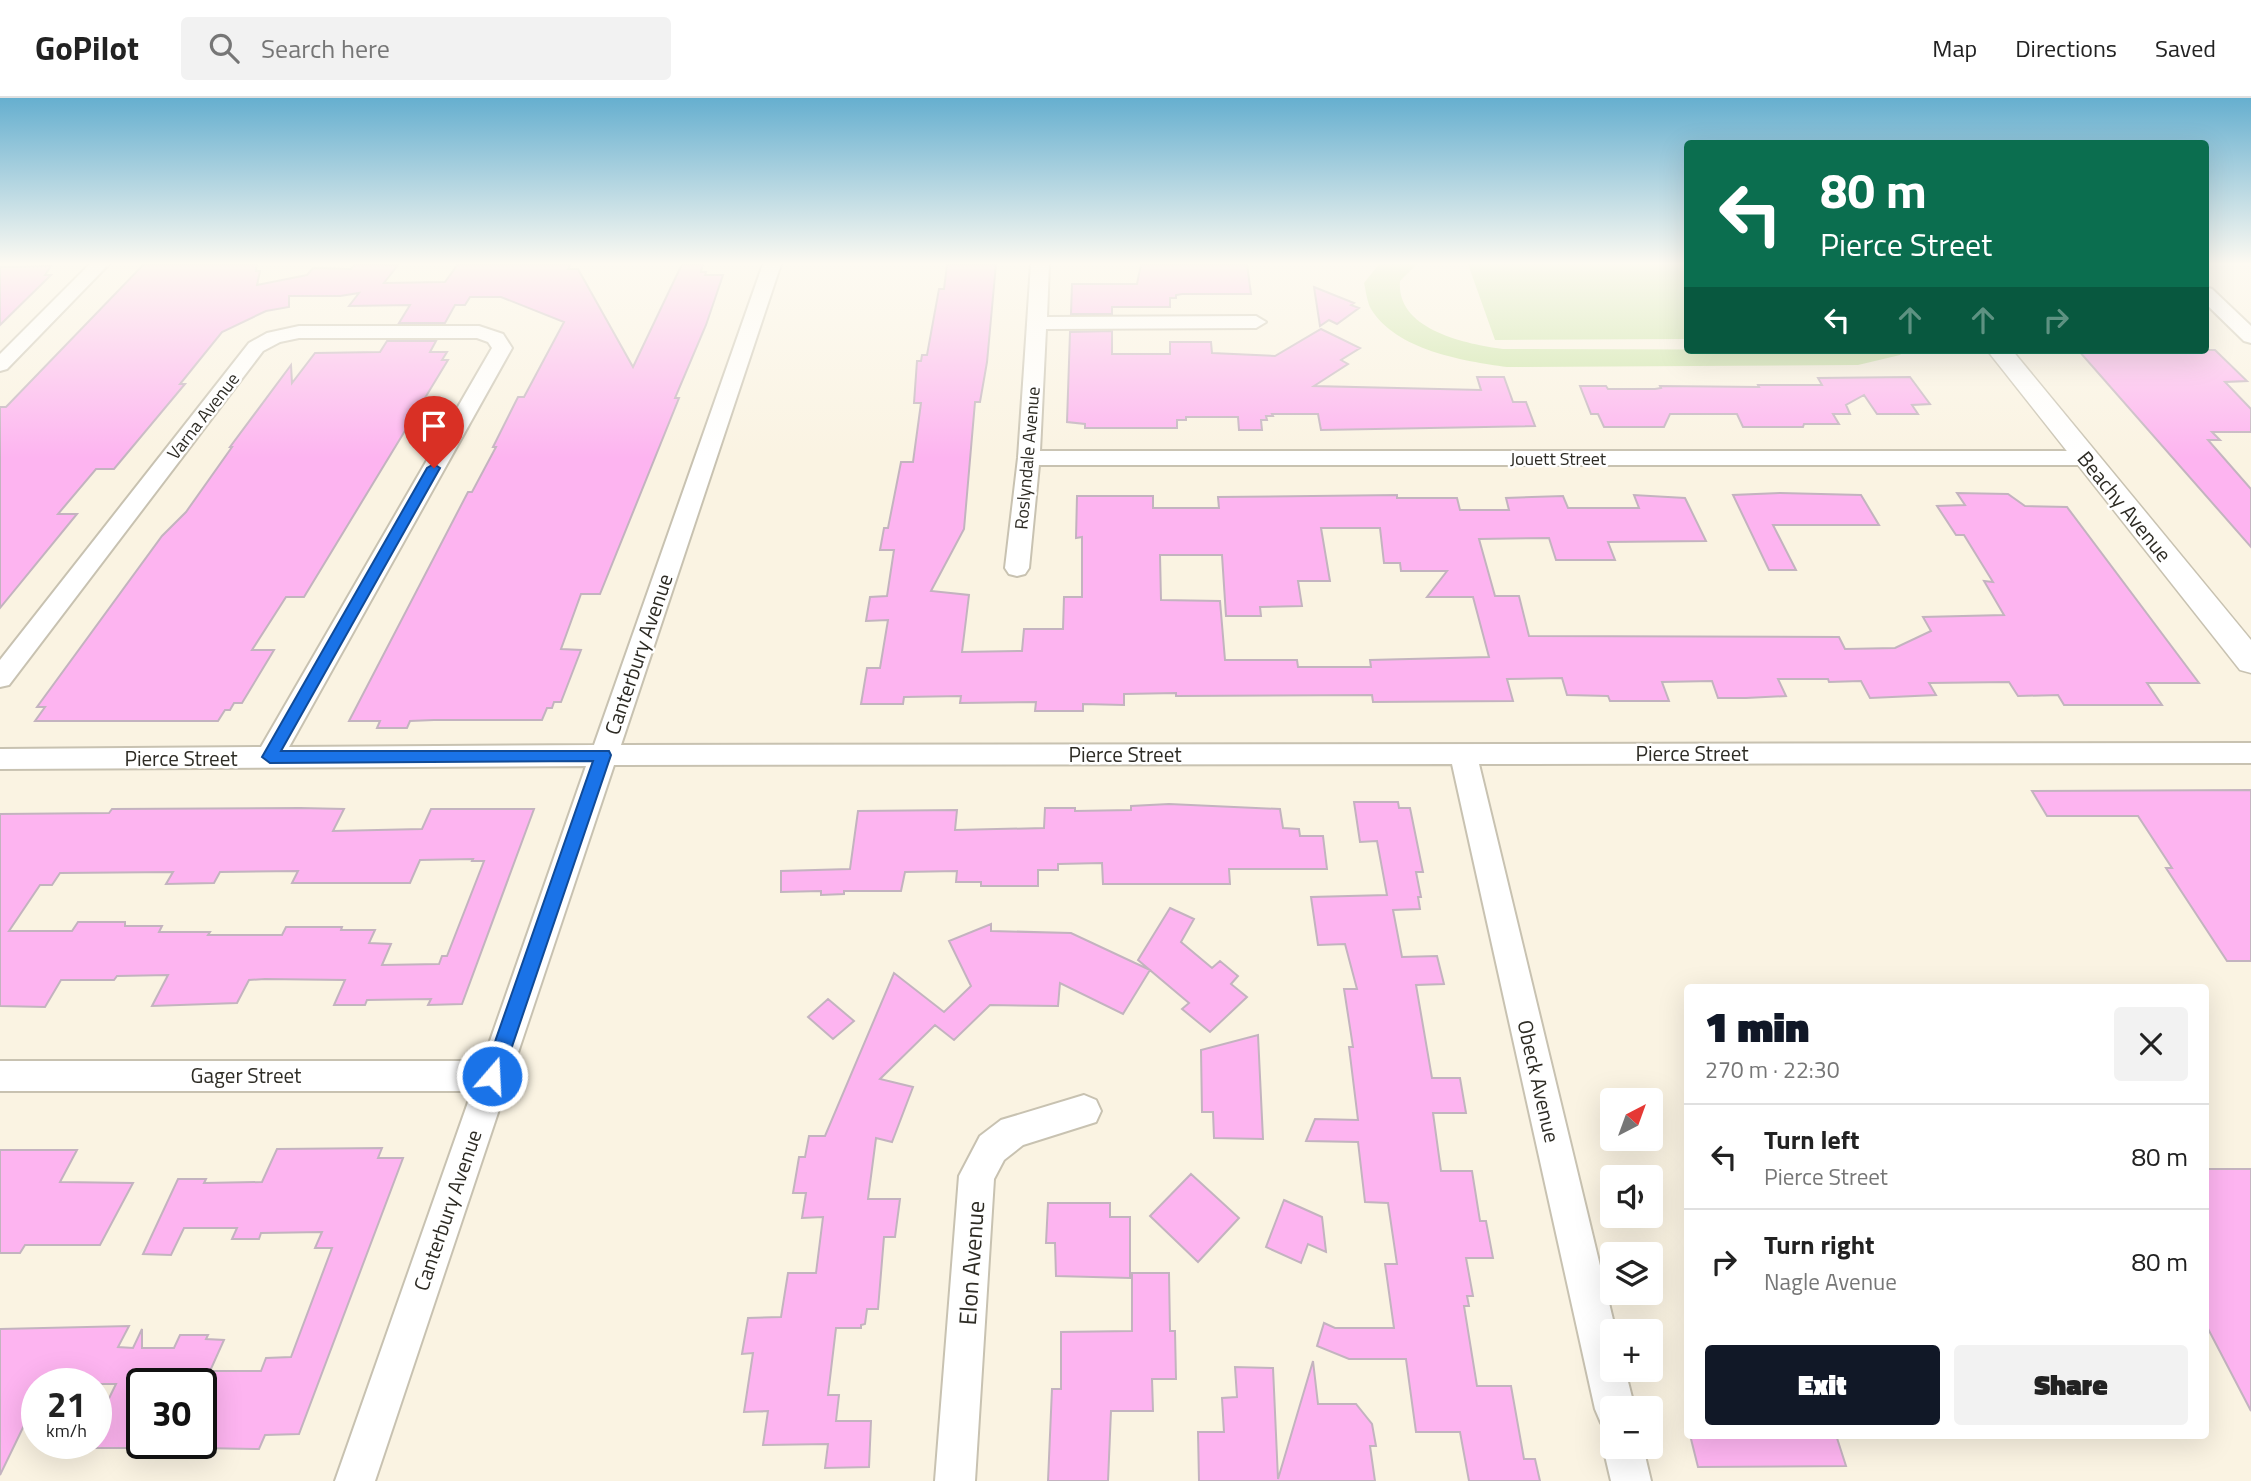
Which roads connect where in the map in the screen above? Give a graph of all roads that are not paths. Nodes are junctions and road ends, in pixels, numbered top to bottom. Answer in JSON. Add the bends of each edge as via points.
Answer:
{"nodes":[{"id":1,"x":36,"y":329,"type":"edge"},
{"id":2,"x":750,"y":329,"type":"edge"},
{"id":3,"x":1036,"y":329,"type":"edge"},
{"id":4,"x":2002,"y":354,"type":"edge"},
{"id":5,"x":0,"y":365,"type":"edge"},
{"id":6,"x":1029,"y":458,"type":"junction"},
{"id":7,"x":2087,"y":458,"type":"junction"},
{"id":8,"x":1017,"y":568,"type":"dead end"},
{"id":9,"x":2251,"y":662,"type":"edge"},
{"id":10,"x":0,"y":678,"type":"edge"},
{"id":11,"x":1463,"y":753,"type":"junction"},
{"id":12,"x":2251,"y":753,"type":"edge"},
{"id":13,"x":603,"y":755,"type":"junction"},
{"id":14,"x":270,"y":757,"type":"junction"},
{"id":15,"x":0,"y":759,"type":"edge"},
{"id":16,"x":0,"y":1076,"type":"edge"},
{"id":17,"x":492,"y":1076,"type":"junction"},
{"id":18,"x":1084,"y":1111,"type":"dead end"},
{"id":19,"x":1612,"y":1396,"type":"edge"},
{"id":20,"x":1626,"y":1459,"type":"edge"},
{"id":21,"x":355,"y":1481,"type":"edge"},
{"id":22,"x":954,"y":1481,"type":"edge"},
{"id":23,"x":1631,"y":1481,"type":"edge"}],
"edges":[{"from":1,"to":5,"type":"street"},
{"from":2,"to":13,"type":"street","name":"Canterbury Avenue"},
{"from":3,"to":6,"type":"street","name":"Roslyndale Avenue"},
{"from":4,"to":7,"type":"street","name":"Beachy Avenue"},
{"from":6,"to":7,"type":"street","name":"Jouett Street"},
{"from":6,"to":8,"type":"street","name":"Roslyndale Avenue"},
{"from":7,"to":9,"type":"street","name":"Beachy Avenue"},
{"from":10,"to":14,"type":"street","name":"Varna Avenue","via":[[256,347],[274,337],[299,332],[479,332],[496,338],[502,348]]},
{"from":11,"to":12,"type":"street","name":"Pierce Street"},
{"from":11,"to":13,"type":"street","name":"Pierce Street"},
{"from":11,"to":19,"type":"street","name":"Obeck Avenue"},
{"from":13,"to":14,"type":"street","name":"Pierce Street"},
{"from":13,"to":17,"type":"street","name":"Canterbury Avenue"},
{"from":14,"to":15,"type":"street","name":"Pierce Street"},
{"from":16,"to":17,"type":"street","name":"Gager Street"},
{"from":17,"to":21,"type":"street","name":"Canterbury Avenue"},
{"from":18,"to":22,"type":"street","name":"Elon Avenue","via":[[1013,1132],[992,1148],[977,1176]]},
{"from":20,"to":23,"type":"street"}]}
